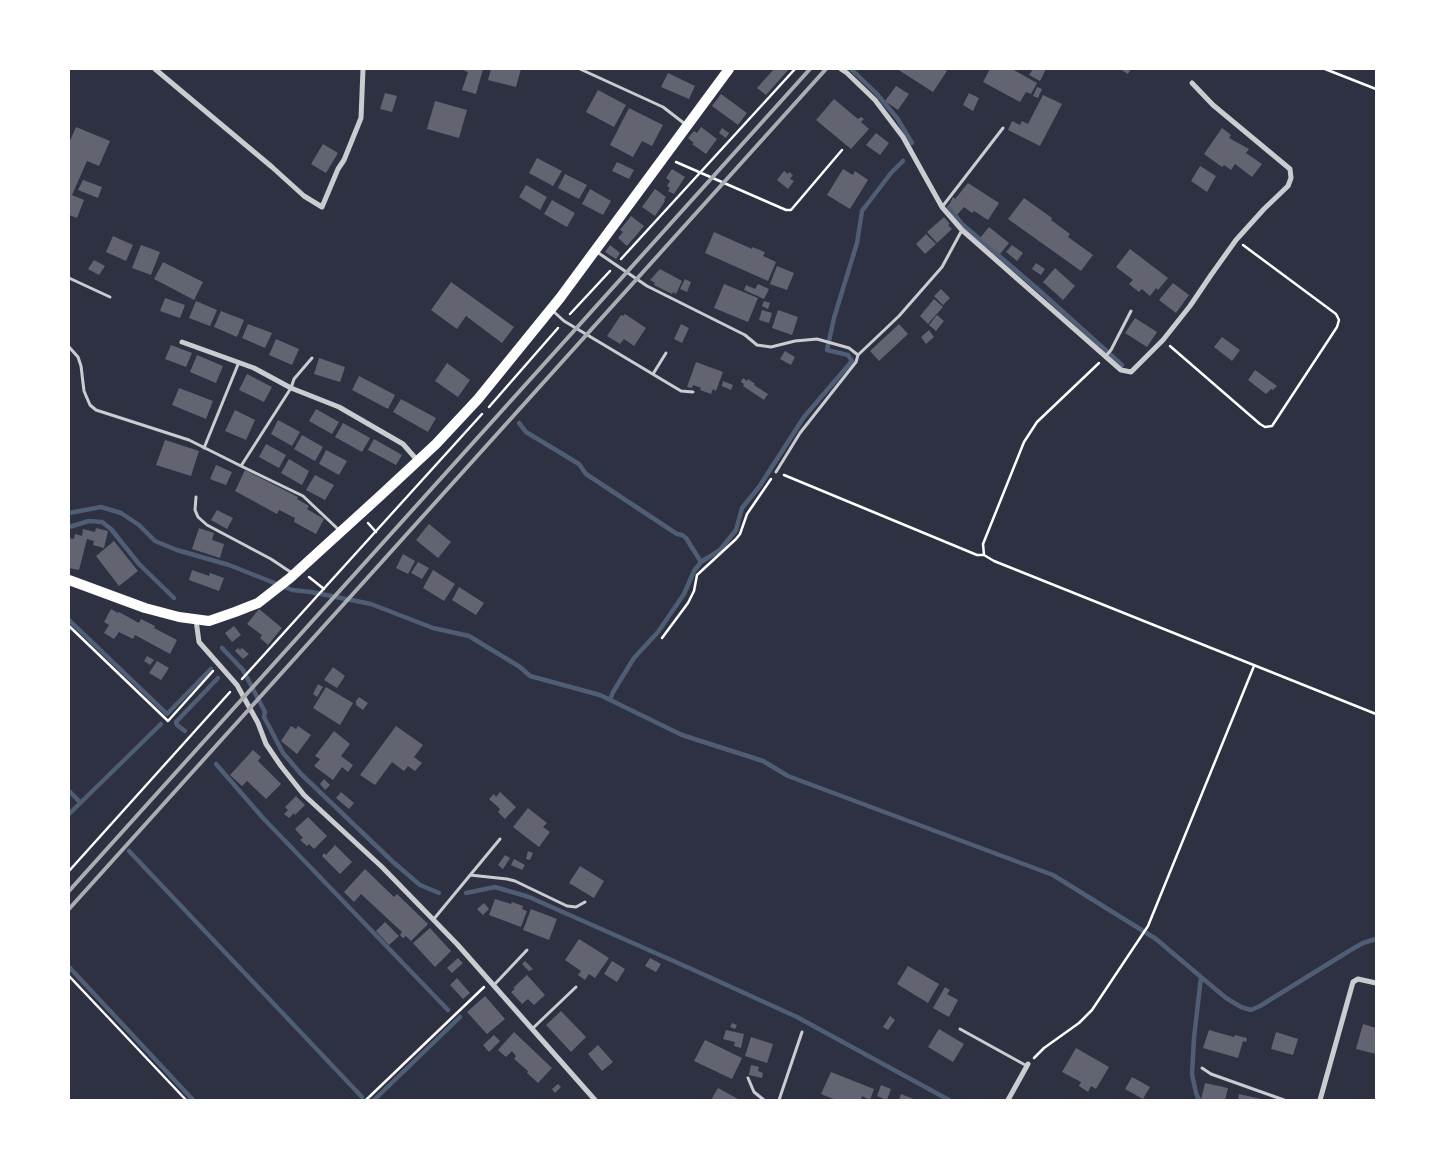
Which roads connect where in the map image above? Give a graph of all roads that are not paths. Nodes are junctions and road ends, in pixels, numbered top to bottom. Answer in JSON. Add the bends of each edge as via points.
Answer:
{"nodes":[{"id":1,"x":154,"y":69,"type":"edge"},
{"id":2,"x":363,"y":69,"type":"edge"},
{"id":3,"x":580,"y":69,"type":"edge"},
{"id":4,"x":729,"y":69,"type":"edge"},
{"id":5,"x":841,"y":69,"type":"edge"},
{"id":6,"x":1192,"y":83,"type":"dead end"},
{"id":7,"x":686,"y":125,"type":"junction"},
{"id":8,"x":1002,"y":128,"type":"dead end"},
{"id":9,"x":942,"y":207,"type":"junction"},
{"id":10,"x":962,"y":230,"type":"junction"},
{"id":11,"x":594,"y":250,"type":"junction"},
{"id":12,"x":69,"y":278,"type":"edge"},
{"id":13,"x":110,"y":297,"type":"dead end"},
{"id":14,"x":550,"y":309,"type":"junction"},
{"id":15,"x":1131,"y":310,"type":"dead end"},
{"id":16,"x":182,"y":342,"type":"dead end"},
{"id":17,"x":69,"y":347,"type":"edge"},
{"id":18,"x":666,"y":353,"type":"dead end"},
{"id":19,"x":858,"y":355,"type":"junction"},
{"id":20,"x":1105,"y":356,"type":"junction"},
{"id":21,"x":312,"y":358,"type":"dead end"},
{"id":22,"x":239,"y":362,"type":"junction"},
{"id":23,"x":653,"y":374,"type":"junction"},
{"id":24,"x":290,"y":388,"type":"junction"},
{"id":25,"x":693,"y":392,"type":"dead end"},
{"id":26,"x":204,"y":448,"type":"junction"},
{"id":27,"x":418,"y":461,"type":"junction"},
{"id":28,"x":242,"y":466,"type":"junction"},
{"id":29,"x":776,"y":472,"type":"road end"},
{"id":30,"x":196,"y":497,"type":"dead end"},
{"id":31,"x":341,"y":532,"type":"junction"},
{"id":32,"x":295,"y":574,"type":"junction"},
{"id":33,"x":69,"y":580,"type":"edge"},
{"id":34,"x":196,"y":619,"type":"junction"},
{"id":35,"x":500,"y":839,"type":"dead end"},
{"id":36,"x":470,"y":875,"type":"junction"},
{"id":37,"x":585,"y":902,"type":"dead end"},
{"id":38,"x":433,"y":920,"type":"junction"},
{"id":39,"x":528,"y":950,"type":"dead end"},
{"id":40,"x":492,"y":983,"type":"junction"},
{"id":41,"x":1376,"y":983,"type":"edge"},
{"id":42,"x":576,"y":987,"type":"dead end"},
{"id":43,"x":532,"y":1029,"type":"junction"},
{"id":44,"x":960,"y":1029,"type":"dead end"},
{"id":45,"x":802,"y":1032,"type":"dead end"},
{"id":46,"x":1027,"y":1065,"type":"joint"},
{"id":47,"x":1202,"y":1068,"type":"dead end"},
{"id":48,"x":748,"y":1078,"type":"dead end"},
{"id":49,"x":595,"y":1100,"type":"edge"},
{"id":50,"x":764,"y":1100,"type":"edge"},
{"id":51,"x":780,"y":1100,"type":"edge"},
{"id":52,"x":1008,"y":1100,"type":"edge"},
{"id":53,"x":1284,"y":1100,"type":"edge"},
{"id":54,"x":1320,"y":1100,"type":"edge"}],
"edges":[{"from":1,"to":2,"type":"street","via":[[304,196],[322,207],[361,118]]},
{"from":3,"to":7,"type":"lane","via":[[663,107]]},
{"from":4,"to":7,"type":"main road"},
{"from":5,"to":9,"type":"street","via":[[875,100],[903,137]]},
{"from":6,"to":20,"type":"street","via":[[1213,105],[1290,169],[1291,178],[1288,186],[1236,240],[1163,340],[1131,372],[1121,370]]},
{"from":7,"to":11,"type":"main road"},
{"from":8,"to":9,"type":"lane"},
{"from":9,"to":10,"type":"street"},
{"from":10,"to":19,"type":"lane","via":[[942,267],[899,316]]},
{"from":10,"to":20,"type":"street"},
{"from":11,"to":14,"type":"main road"},
{"from":11,"to":19,"type":"lane","via":[[647,286],[745,335],[756,345],[771,347],[817,339],[849,348]]},
{"from":12,"to":13,"type":"lane"},
{"from":14,"to":23,"type":"lane","via":[[564,321]]},
{"from":14,"to":27,"type":"main road","via":[[478,399]]},
{"from":15,"to":20,"type":"lane"},
{"from":16,"to":22,"type":"street"},
{"from":17,"to":26,"type":"lane","via":[[78,357],[84,392],[96,410],[189,440]]},
{"from":18,"to":23,"type":"lane"},
{"from":19,"to":29,"type":"lane","via":[[856,362],[800,433]]},
{"from":21,"to":24,"type":"lane"},
{"from":22,"to":24,"type":"street"},
{"from":22,"to":26,"type":"lane"},
{"from":23,"to":25,"type":"lane","via":[[681,391]]},
{"from":24,"to":27,"type":"street","via":[[339,407],[403,444]]},
{"from":24,"to":28,"type":"lane"},
{"from":26,"to":28,"type":"lane"},
{"from":27,"to":31,"type":"main road"},
{"from":28,"to":31,"type":"lane","via":[[303,496]]},
{"from":30,"to":32,"type":"lane","via":[[195,510],[207,525]]},
{"from":31,"to":32,"type":"main road"},
{"from":32,"to":34,"type":"main road","via":[[258,603],[209,621]]},
{"from":33,"to":34,"type":"main road","via":[[145,608]]},
{"from":34,"to":38,"type":"street","via":[[199,642],[238,684],[280,766],[304,795],[382,867]]},
{"from":35,"to":36,"type":"lane"},
{"from":36,"to":37,"type":"lane","via":[[515,881],[567,906],[576,907]]},
{"from":36,"to":38,"type":"lane"},
{"from":38,"to":40,"type":"street"},
{"from":39,"to":40,"type":"lane"},
{"from":40,"to":43,"type":"street"},
{"from":41,"to":54,"type":"street","via":[[1358,979],[1353,982]]},
{"from":42,"to":43,"type":"lane"},
{"from":43,"to":49,"type":"street"},
{"from":44,"to":46,"type":"lane"},
{"from":45,"to":51,"type":"lane"},
{"from":46,"to":52,"type":"street"},
{"from":47,"to":53,"type":"lane"},
{"from":48,"to":50,"type":"lane","via":[[754,1092]]}]}
